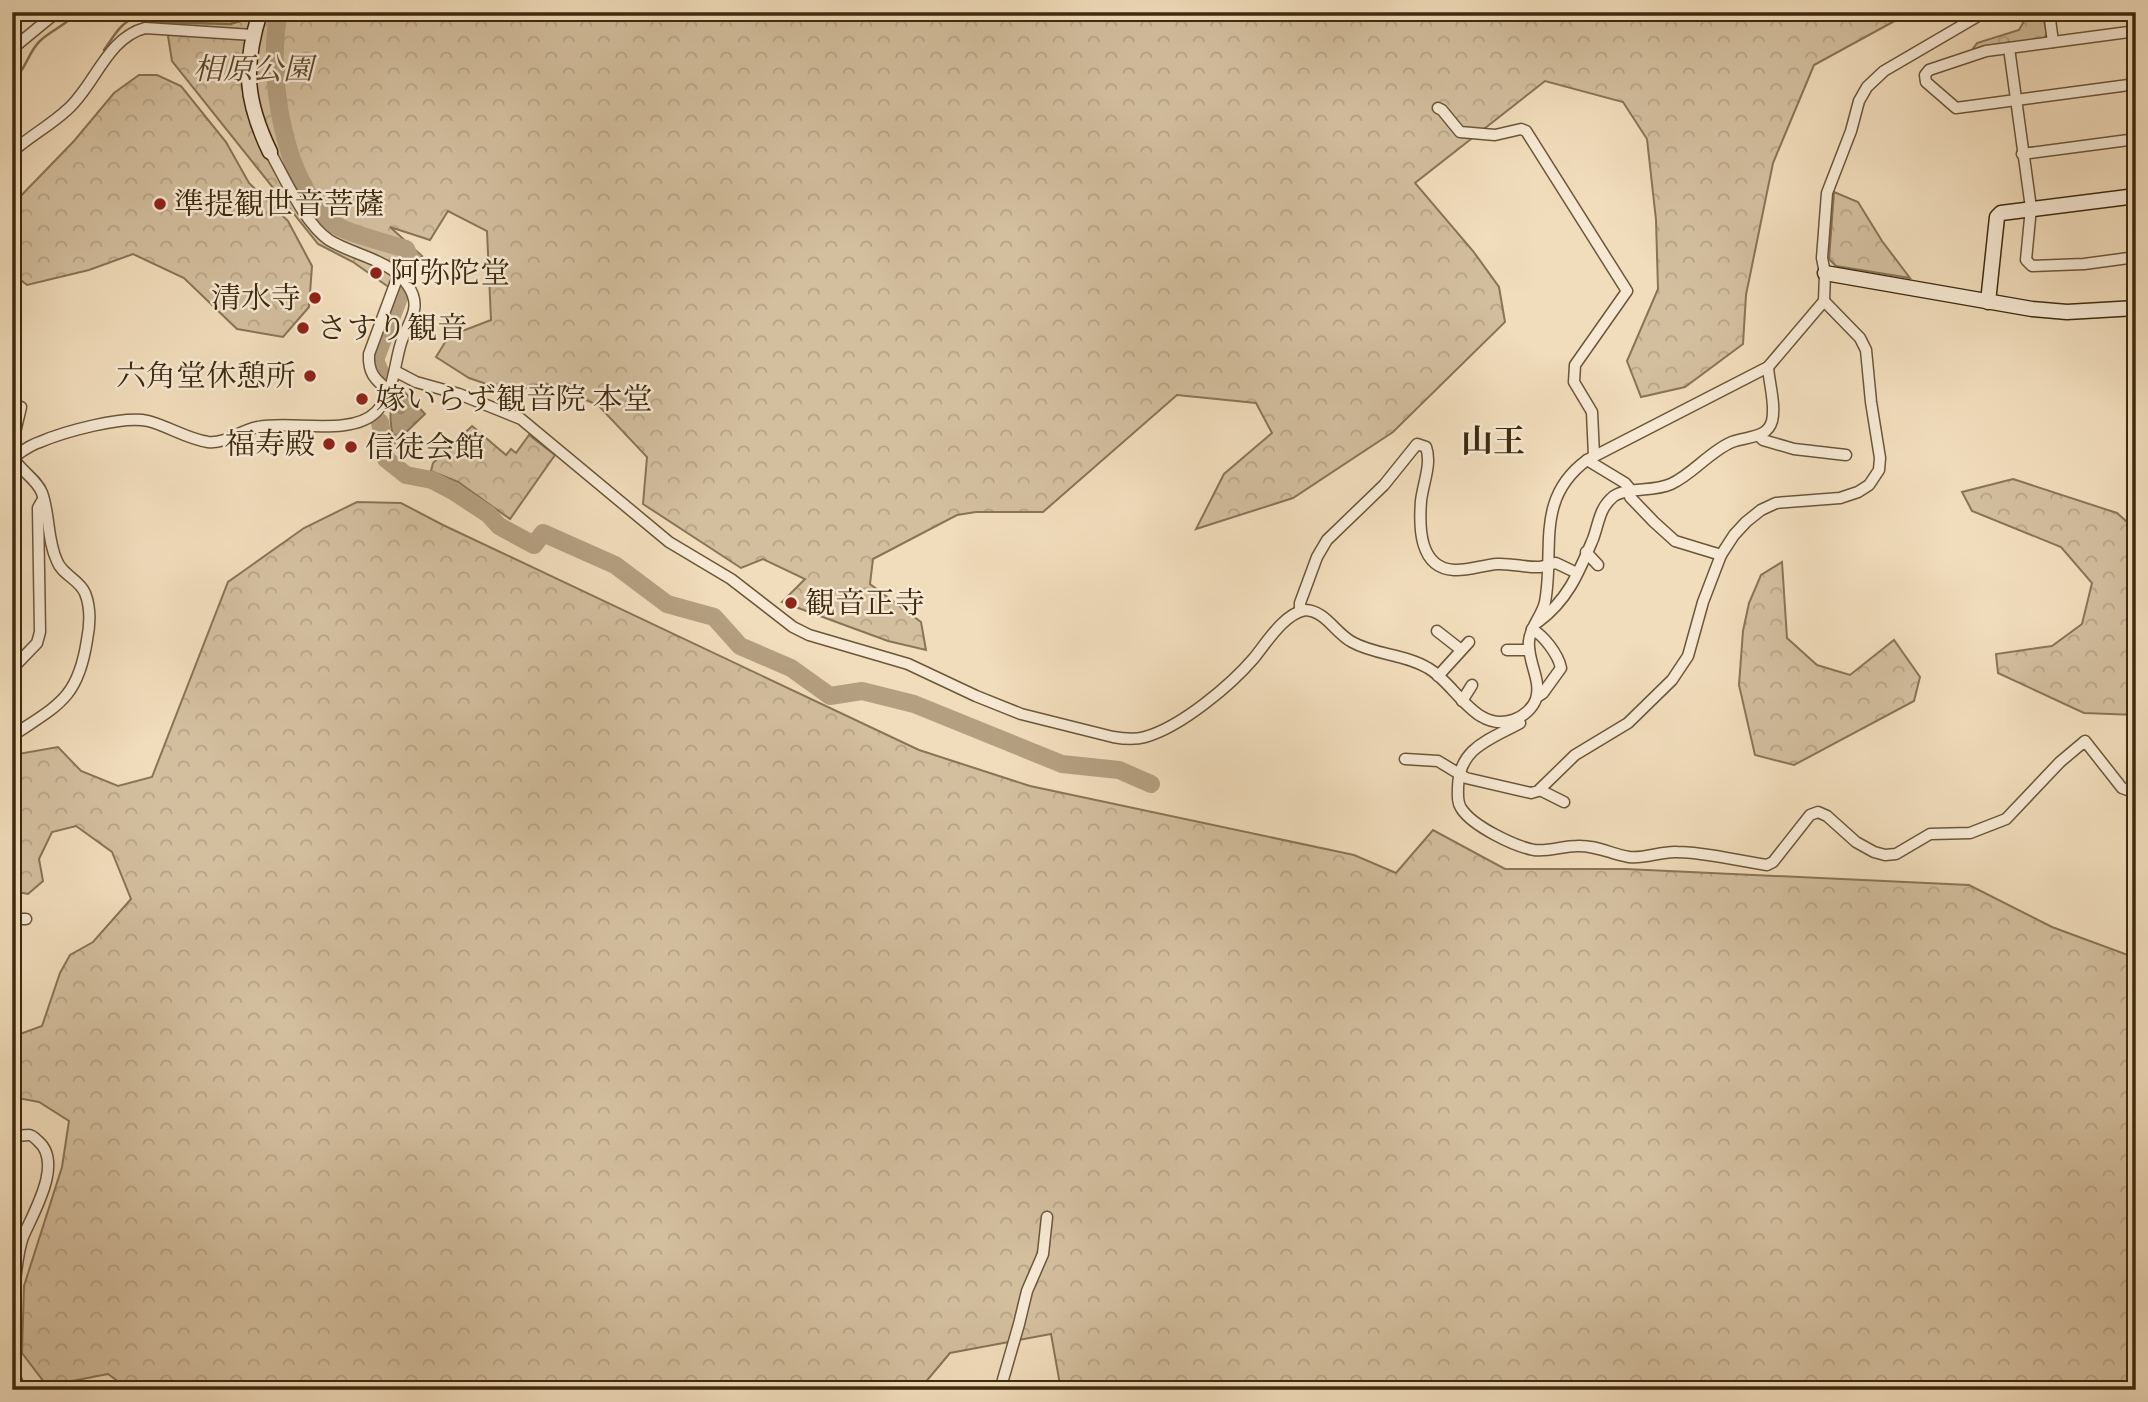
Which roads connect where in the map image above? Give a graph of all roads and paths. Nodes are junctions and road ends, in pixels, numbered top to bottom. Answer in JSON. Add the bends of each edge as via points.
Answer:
{"nodes":[{"id":1,"x":57,"y":12,"type":"edge"},
{"id":2,"x":260,"y":12,"type":"edge"},
{"id":3,"x":1985,"y":12,"type":"edge"},
{"id":4,"x":2049,"y":12,"type":"edge"},
{"id":5,"x":2136,"y":31,"type":"edge"},
{"id":6,"x":253,"y":35,"type":"junction"},
{"id":7,"x":2053,"y":42,"type":"junction"},
{"id":8,"x":2009,"y":48,"type":"junction"},
{"id":9,"x":12,"y":49,"type":"edge"},
{"id":10,"x":2136,"y":84,"type":"edge"},
{"id":11,"x":2015,"y":100,"type":"junction"},
{"id":12,"x":1438,"y":108,"type":"dead end"},
{"id":13,"x":2136,"y":139,"type":"edge"},
{"id":14,"x":12,"y":152,"type":"edge"},
{"id":15,"x":270,"y":152,"type":"joint"},
{"id":16,"x":2022,"y":154,"type":"junction"},
{"id":17,"x":2136,"y":196,"type":"edge"},
{"id":18,"x":2031,"y":208,"type":"junction"},
{"id":19,"x":2136,"y":257,"type":"edge"},
{"id":20,"x":1825,"y":274,"type":"junction"},
{"id":21,"x":398,"y":276,"type":"junction"},
{"id":22,"x":1824,"y":300,"type":"junction"},
{"id":23,"x":1988,"y":302,"type":"junction"},
{"id":24,"x":2136,"y":308,"type":"edge"},
{"id":25,"x":1768,"y":367,"type":"junction"},
{"id":26,"x":395,"y":371,"type":"junction"},
{"id":27,"x":388,"y":390,"type":"junction"},
{"id":28,"x":21,"y":407,"type":"dead end"},
{"id":29,"x":1759,"y":436,"type":"junction"},
{"id":30,"x":12,"y":445,"type":"edge"},
{"id":31,"x":1846,"y":455,"type":"dead end"},
{"id":32,"x":12,"y":457,"type":"edge"},
{"id":33,"x":1590,"y":458,"type":"junction"},
{"id":34,"x":1630,"y":492,"type":"junction"},
{"id":35,"x":43,"y":498,"type":"junction"},
{"id":36,"x":1586,"y":552,"type":"junction"},
{"id":37,"x":1721,"y":555,"type":"junction"},
{"id":38,"x":1598,"y":565,"type":"dead end"},
{"id":39,"x":1547,"y":566,"type":"junction"},
{"id":40,"x":1577,"y":573,"type":"junction"},
{"id":41,"x":1300,"y":610,"type":"junction"},
{"id":42,"x":1534,"y":626,"type":"junction"},
{"id":43,"x":1437,"y":631,"type":"dead end"},
{"id":44,"x":1507,"y":650,"type":"dead end"},
{"id":45,"x":1528,"y":650,"type":"junction"},
{"id":46,"x":12,"y":669,"type":"edge"},
{"id":47,"x":1438,"y":676,"type":"junction"},
{"id":48,"x":1472,"y":685,"type":"dead end"},
{"id":49,"x":1462,"y":701,"type":"junction"},
{"id":50,"x":1535,"y":701,"type":"junction"},
{"id":51,"x":12,"y":736,"type":"edge"},
{"id":52,"x":1405,"y":759,"type":"dead end"},
{"id":53,"x":1458,"y":774,"type":"junction"},
{"id":54,"x":1540,"y":790,"type":"junction"},
{"id":55,"x":2136,"y":793,"type":"edge"},
{"id":56,"x":1564,"y":802,"type":"dead end"},
{"id":57,"x":12,"y":919,"type":"edge"},
{"id":58,"x":26,"y":919,"type":"dead end"},
{"id":59,"x":12,"y":1137,"type":"edge"},
{"id":60,"x":1046,"y":1217,"type":"dead end"},
{"id":61,"x":12,"y":1297,"type":"edge"},
{"id":62,"x":12,"y":1368,"type":"edge"},
{"id":63,"x":20,"y":1390,"type":"edge"},
{"id":64,"x":1000,"y":1390,"type":"edge"}],
"edges":[{"from":1,"to":9,"type":"street"},
{"from":2,"to":6,"type":"street"},
{"from":3,"to":20,"type":"street","via":[[1884,71],[1867,87],[1827,193]]},
{"from":4,"to":7,"type":"street"},
{"from":5,"to":7,"type":"street"},
{"from":6,"to":14,"type":"street","via":[[138,30],[103,62],[69,108]]},
{"from":6,"to":15,"type":"street","via":[[248,67],[251,101]]},
{"from":7,"to":8,"type":"street"},
{"from":8,"to":11,"type":"street"},
{"from":8,"to":11,"type":"street","via":[[1971,55],[1925,75],[1926,82],[1956,108]]},
{"from":10,"to":11,"type":"street"},
{"from":11,"to":16,"type":"street"},
{"from":12,"to":33,"type":"street","via":[[1460,132],[1494,135],[1526,131],[1627,291],[1574,365],[1574,382],[1592,412]]},
{"from":13,"to":16,"type":"street"},
{"from":15,"to":21,"type":"street","via":[[327,239]]},
{"from":16,"to":18,"type":"street"},
{"from":17,"to":18,"type":"street"},
{"from":18,"to":19,"type":"street","via":[[2026,260],[2032,266]]},
{"from":18,"to":23,"type":"street","via":[[1997,217]]},
{"from":20,"to":22,"type":"street"},
{"from":20,"to":23,"type":"street"},
{"from":21,"to":26,"type":"street","via":[[407,284],[415,312],[400,345]]},
{"from":21,"to":27,"type":"street","via":[[369,354],[372,376]]},
{"from":22,"to":25,"type":"street"},
{"from":22,"to":37,"type":"street","via":[[1866,350],[1879,470],[1870,485],[1858,492],[1840,498],[1776,503],[1761,510],[1734,535]]},
{"from":23,"to":24,"type":"street","via":[[2067,312]]},
{"from":25,"to":29,"type":"street","via":[[1772,421]]},
{"from":25,"to":33,"type":"street"},
{"from":26,"to":27,"type":"street"},
{"from":26,"to":41,"type":"street","via":[[529,425],[669,542],[731,579],[793,627],[908,664],[1010,710],[1069,728],[1128,739],[1167,728],[1230,682]]},
{"from":27,"to":32,"type":"street","via":[[373,414],[347,424],[259,426],[210,442],[130,419],[40,442]]},
{"from":28,"to":30,"type":"street"},
{"from":29,"to":31,"type":"street","via":[[1794,449]]},
{"from":29,"to":34,"type":"street","via":[[1730,443],[1670,484]]},
{"from":32,"to":35,"type":"street"},
{"from":33,"to":34,"type":"street","via":[[1625,483]]},
{"from":33,"to":39,"type":"street","via":[[1569,475],[1555,505],[1548,530]]},
{"from":34,"to":36,"type":"street","via":[[1614,496],[1601,511]]},
{"from":34,"to":37,"type":"street","via":[[1675,541]]},
{"from":35,"to":46,"type":"street","via":[[38,508],[40,632],[37,643]]},
{"from":35,"to":51,"type":"street","via":[[52,550],[58,564],[85,593],[90,623],[82,667],[72,690]]},
{"from":36,"to":38,"type":"street"},
{"from":36,"to":40,"type":"street"},
{"from":37,"to":54,"type":"street","via":[[1688,656],[1672,680],[1628,723],[1574,755]]},
{"from":39,"to":40,"type":"street","via":[[1556,563]]},
{"from":39,"to":41,"type":"street","via":[[1497,564],[1454,570],[1430,559],[1421,530],[1429,458],[1426,447],[1417,444],[1384,485],[1327,540]]},
{"from":39,"to":42,"type":"street","via":[[1545,602]]},
{"from":40,"to":42,"type":"street","via":[[1558,607]]},
{"from":41,"to":47,"type":"street","via":[[1321,614],[1352,642],[1426,667]]},
{"from":42,"to":45,"type":"street"},
{"from":42,"to":50,"type":"street","via":[[1561,668]]},
{"from":43,"to":47,"type":"street","via":[[1464,646]]},
{"from":44,"to":45,"type":"street"},
{"from":45,"to":50,"type":"street","via":[[1537,684]]},
{"from":47,"to":49,"type":"street"},
{"from":48,"to":49,"type":"street"},
{"from":49,"to":50,"type":"street","via":[[1488,721],[1500,723],[1521,717]]},
{"from":50,"to":53,"type":"street","via":[[1531,717],[1466,757]]},
{"from":52,"to":53,"type":"street","via":[[1438,761]]},
{"from":53,"to":54,"type":"street","via":[[1531,793]]},
{"from":53,"to":55,"type":"street","via":[[1457,799],[1468,817],[1533,850],[1600,847],[1629,857],[1675,851],[1767,865],[1810,815],[1818,812],[1856,842],[1885,855],[1896,854],[1930,834],[1970,833],[2006,818],[2085,741],[2122,788]]},
{"from":54,"to":56,"type":"street"},
{"from":57,"to":58,"type":"street"},
{"from":59,"to":61,"type":"street","via":[[34,1138],[42,1145],[48,1164],[35,1214],[23,1238]]},
{"from":60,"to":64,"type":"street","via":[[1043,1254],[1027,1291]]},
{"from":62,"to":63,"type":"street"}]}
